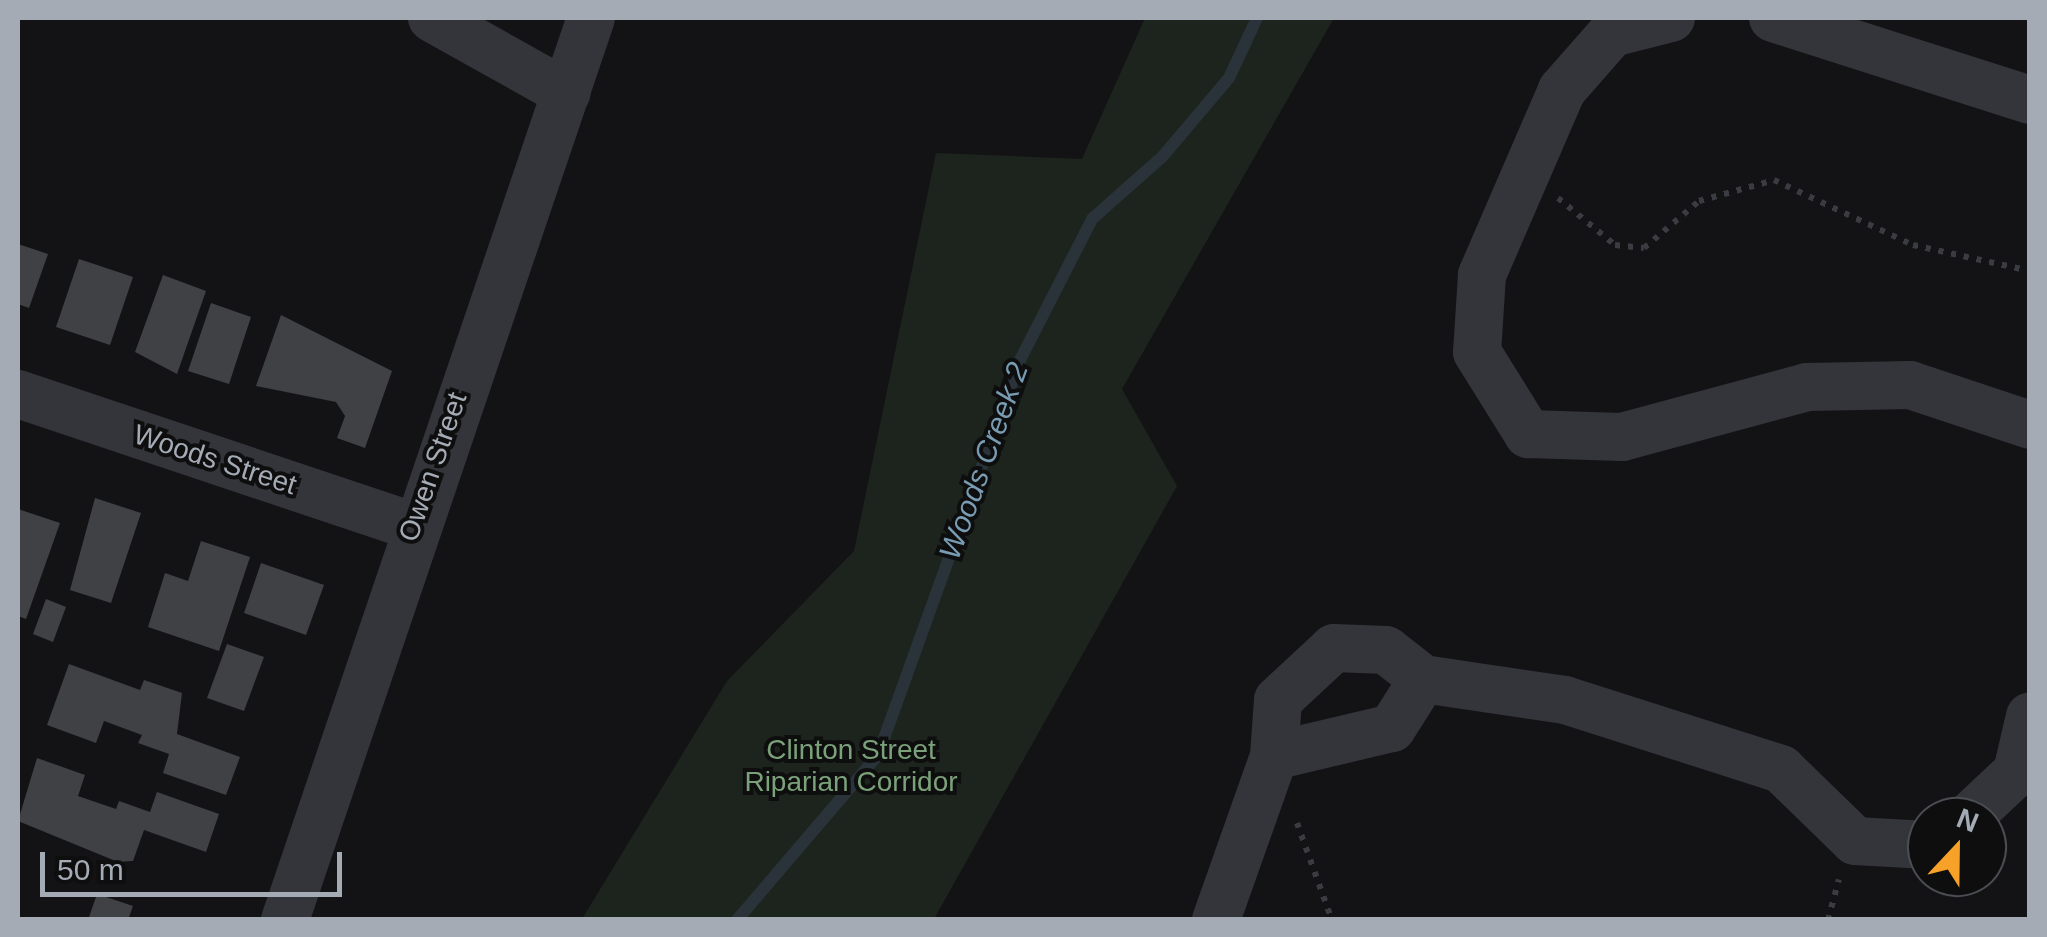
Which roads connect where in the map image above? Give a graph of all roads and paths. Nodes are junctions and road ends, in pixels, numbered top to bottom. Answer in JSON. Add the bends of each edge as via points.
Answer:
{"nodes":[{"id":1,"x":432,"y":18,"type":"edge"},
{"id":2,"x":591,"y":18,"type":"edge"},
{"id":3,"x":1670,"y":18,"type":"edge"},
{"id":4,"x":1773,"y":18,"type":"edge"},
{"id":5,"x":1608,"y":25,"type":"edge"},
{"id":6,"x":566,"y":93,"type":"junction"},
{"id":7,"x":2030,"y":100,"type":"edge"},
{"id":8,"x":1523,"y":190,"type":"junction"},
{"id":9,"x":2030,"y":271,"type":"edge"},
{"id":10,"x":18,"y":394,"type":"edge"},
{"id":11,"x":2030,"y":425,"type":"edge"},
{"id":12,"x":412,"y":526,"type":"junction"},
{"id":13,"x":1423,"y":679,"type":"junction"},
{"id":14,"x":2030,"y":716,"type":"edge"},
{"id":15,"x":1274,"y":756,"type":"junction"},
{"id":16,"x":1990,"y":797,"type":"edge"},
{"id":17,"x":1907,"y":844,"type":"edge"},
{"id":18,"x":284,"y":920,"type":"edge"},
{"id":19,"x":1216,"y":920,"type":"edge"},
{"id":20,"x":1332,"y":920,"type":"edge"}],
"edges":[{"from":1,"to":6,"type":"street"},
{"from":2,"to":6,"type":"street","name":"Owen Street"},
{"from":3,"to":5,"type":"street"},
{"from":4,"to":7,"type":"street"},
{"from":5,"to":8,"type":"street","via":[[1562,90]]},
{"from":6,"to":12,"type":"street","name":"Owen Street"},
{"from":8,"to":9,"type":"path","via":[[1563,200],[1616,245],[1644,248],[1699,202],[1774,180],[1928,250]]},
{"from":8,"to":11,"type":"street","via":[[1482,275],[1478,352],[1528,434],[1622,437],[1807,387],[1842,386],[1910,386]]},
{"from":10,"to":12,"type":"street","name":"Woods Street"},
{"from":12,"to":18,"type":"street","name":"Owen Street"},
{"from":13,"to":15,"type":"street","via":[[1392,728]]},
{"from":13,"to":15,"type":"street","via":[[1386,650],[1334,648],[1278,700]]},
{"from":13,"to":17,"type":"street","via":[[1564,700],[1781,769],[1855,841]]},
{"from":14,"to":16,"type":"street","via":[[2017,772]]},
{"from":15,"to":19,"type":"street"},
{"from":15,"to":20,"type":"path"}]}
